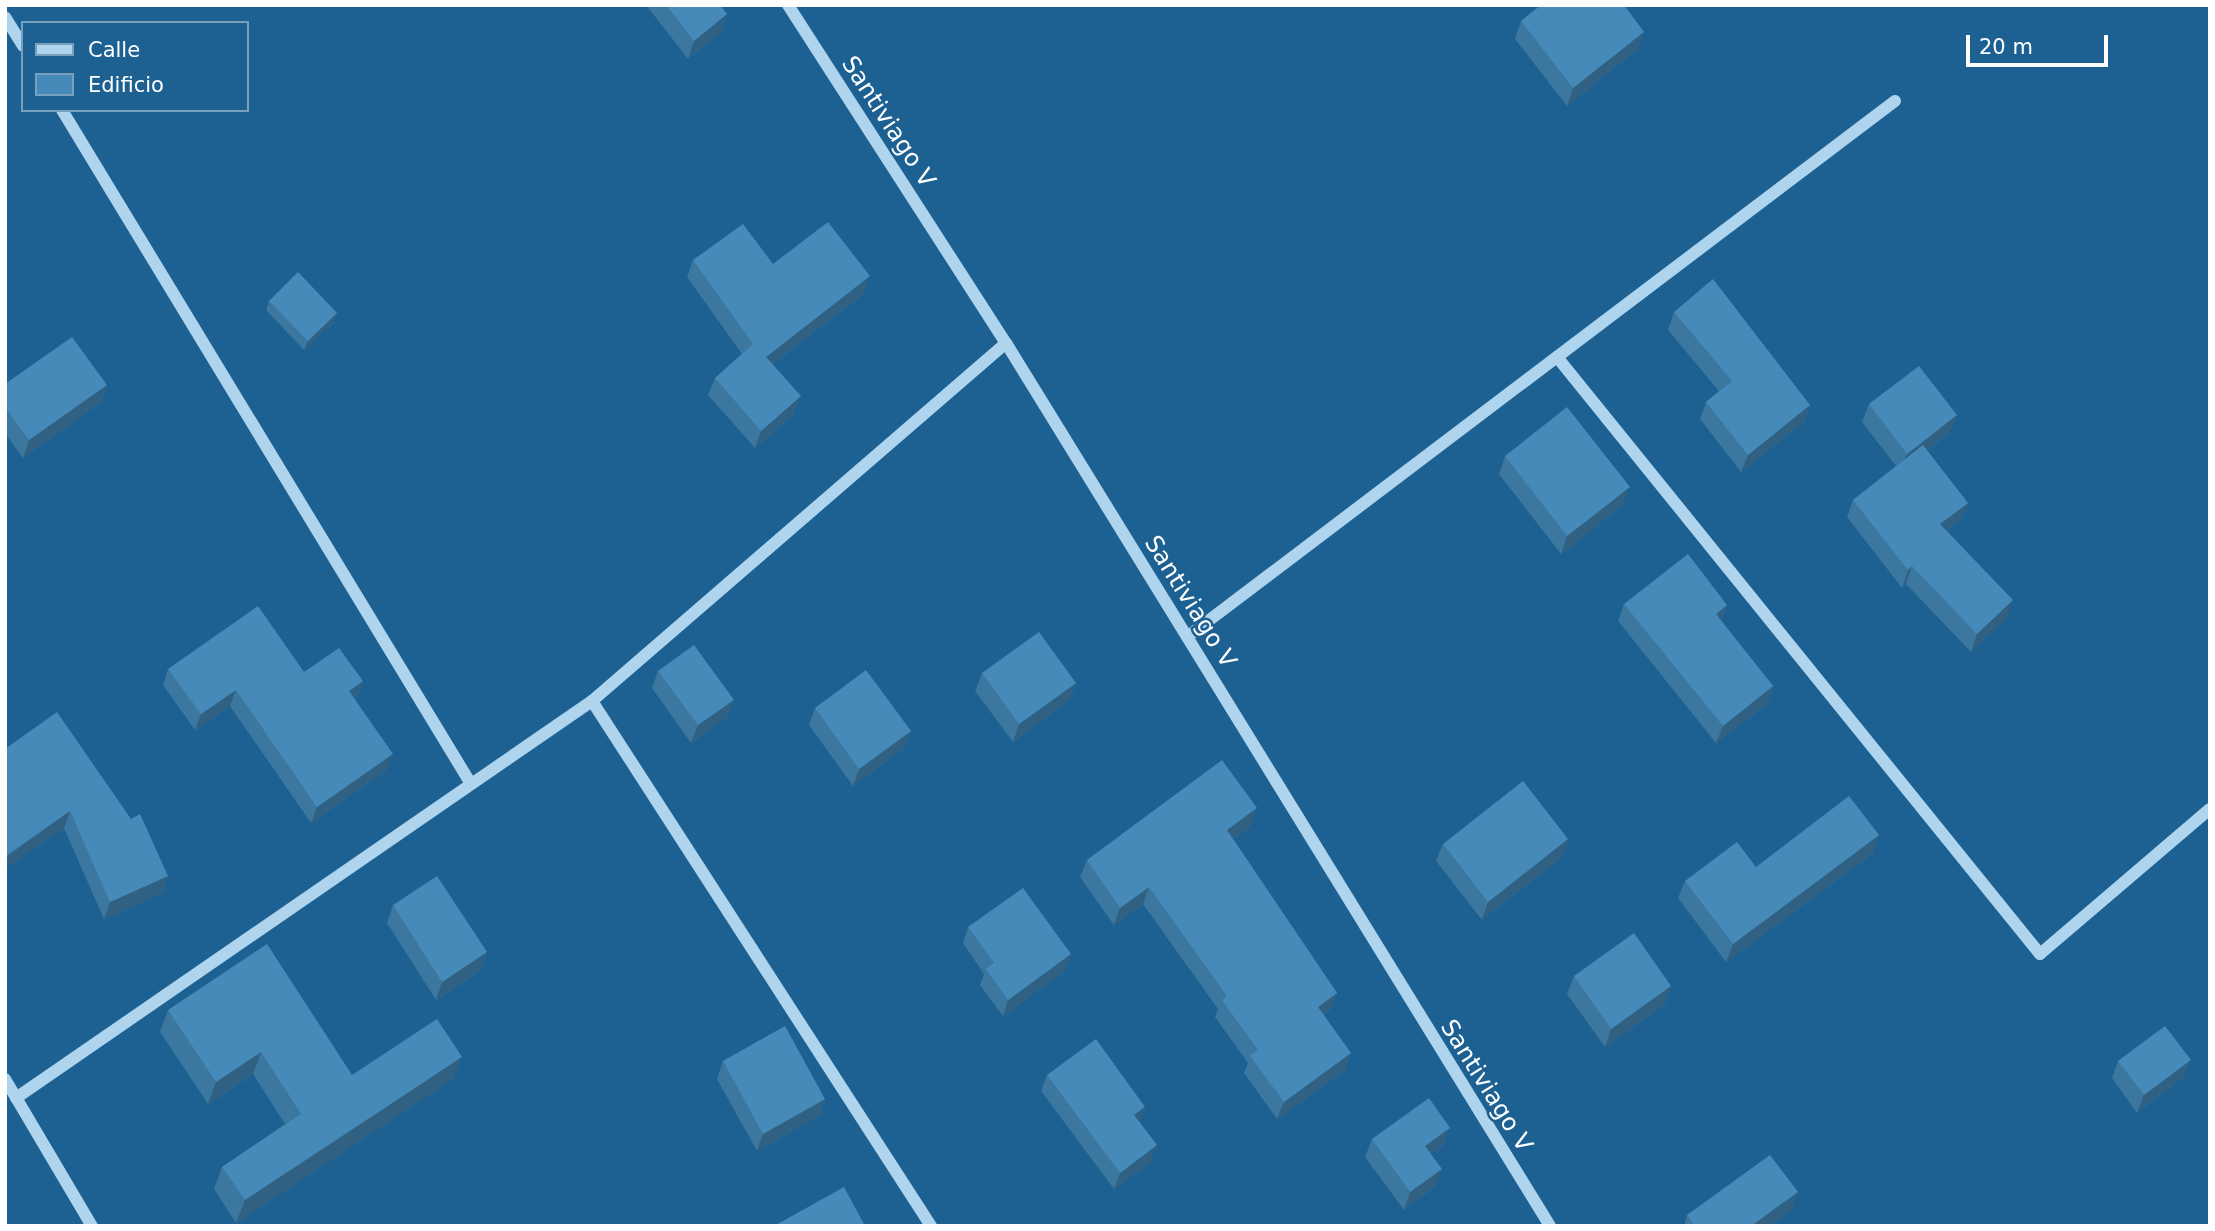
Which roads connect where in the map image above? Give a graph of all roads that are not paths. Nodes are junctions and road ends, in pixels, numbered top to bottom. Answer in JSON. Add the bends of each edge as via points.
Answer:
{"nodes":[{"id":1,"x":788,"y":5,"type":"edge"},
{"id":2,"x":5,"y":17,"type":"edge"},
{"id":3,"x":21,"y":43,"type":"edge"},
{"id":4,"x":1895,"y":102,"type":"dead end"},
{"id":5,"x":63,"y":112,"type":"edge"},
{"id":6,"x":1006,"y":343,"type":"junction"},
{"id":7,"x":1557,"y":356,"type":"junction"},
{"id":8,"x":1187,"y":636,"type":"junction"},
{"id":9,"x":592,"y":701,"type":"junction"},
{"id":10,"x":471,"y":784,"type":"junction"},
{"id":11,"x":2210,"y":809,"type":"edge"},
{"id":12,"x":5,"y":1079,"type":"edge"},
{"id":13,"x":16,"y":1098,"type":"junction"},
{"id":14,"x":92,"y":1226,"type":"edge"},
{"id":15,"x":930,"y":1226,"type":"edge"},
{"id":16,"x":1550,"y":1226,"type":"edge"}],
"edges":[{"from":1,"to":6,"type":"street","name":"Santiviago V"},
{"from":2,"to":3,"type":"street"},
{"from":4,"to":7,"type":"street"},
{"from":5,"to":10,"type":"street"},
{"from":6,"to":8,"type":"street","name":"Santiviago V"},
{"from":6,"to":9,"type":"street"},
{"from":7,"to":8,"type":"street"},
{"from":7,"to":11,"type":"street","via":[[2040,954]]},
{"from":8,"to":16,"type":"street","name":"Santiviago V"},
{"from":9,"to":10,"type":"street"},
{"from":9,"to":15,"type":"street"},
{"from":10,"to":13,"type":"street"},
{"from":12,"to":13,"type":"street"},
{"from":13,"to":14,"type":"street"}]}
